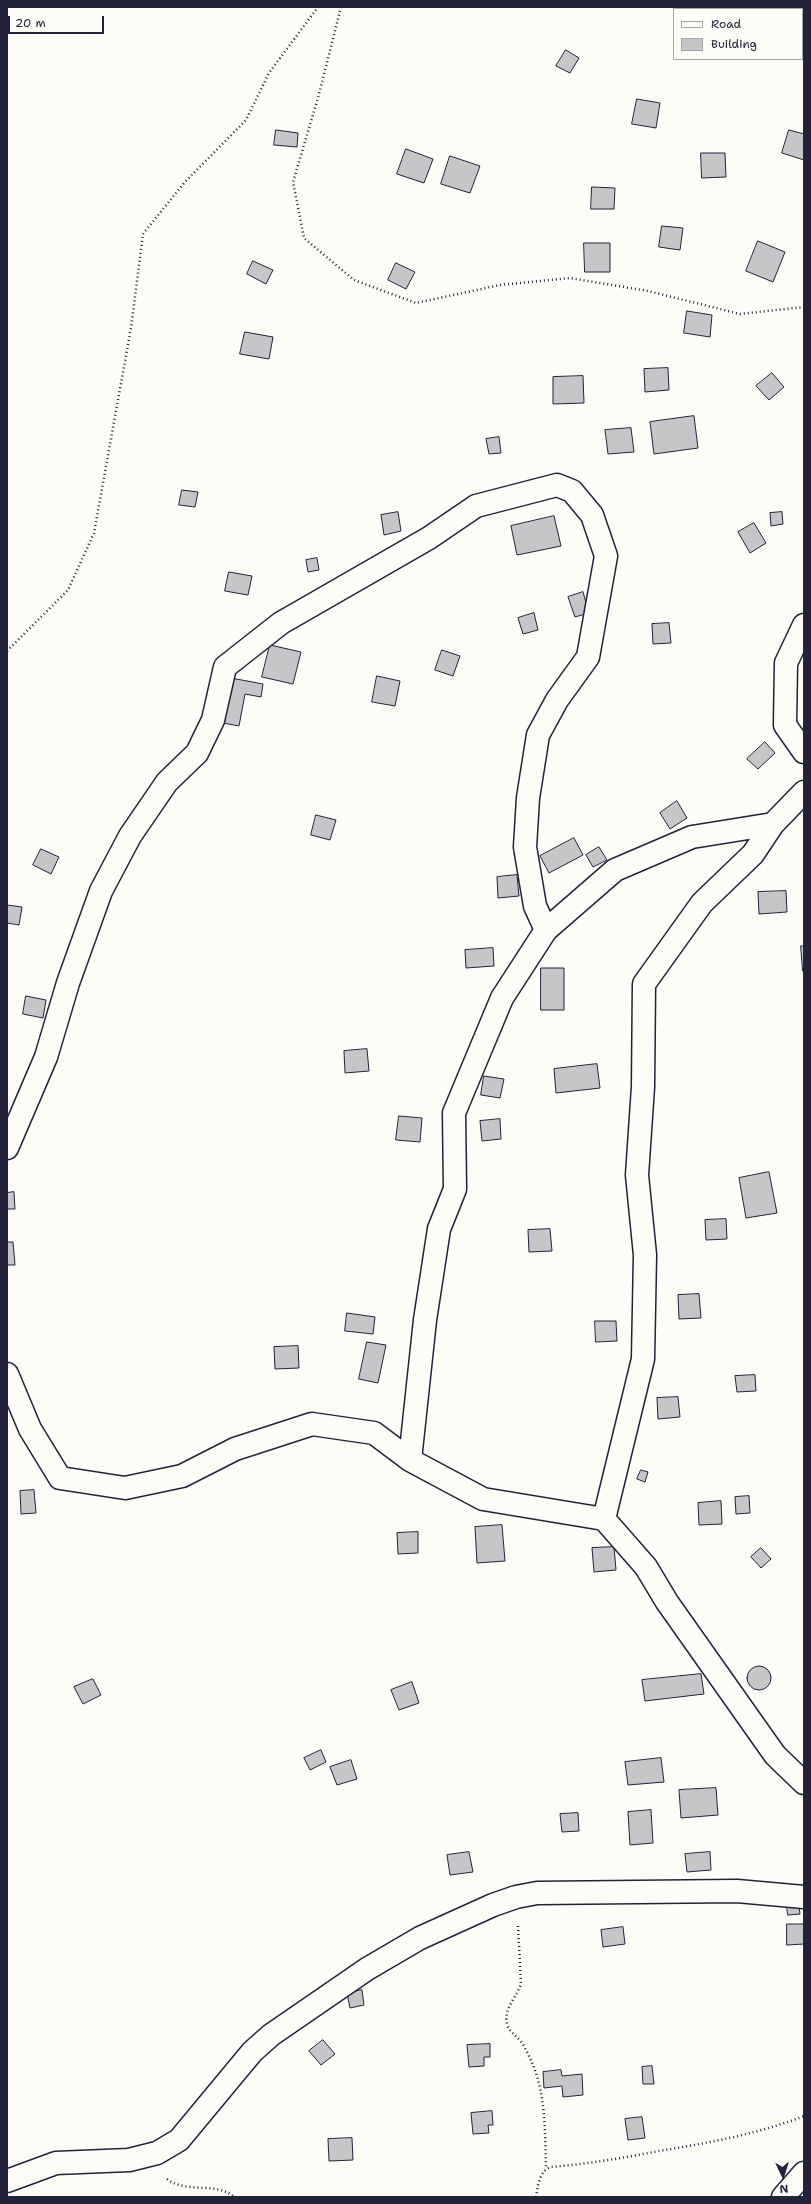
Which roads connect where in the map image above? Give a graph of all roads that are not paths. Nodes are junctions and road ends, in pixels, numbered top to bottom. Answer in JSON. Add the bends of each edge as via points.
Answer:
{"nodes":[{"id":1,"x":804,"y":625,"type":"edge"},
{"id":2,"x":804,"y":752,"type":"edge"},
{"id":3,"x":804,"y":792,"type":"edge"},
{"id":4,"x":773,"y":824,"type":"junction"},
{"id":5,"x":546,"y":930,"type":"junction"},
{"id":6,"x":7,"y":1148,"type":"edge"},
{"id":7,"x":7,"y":1374,"type":"edge"},
{"id":8,"x":410,"y":1460,"type":"junction"},
{"id":9,"x":604,"y":1519,"type":"junction"},
{"id":10,"x":804,"y":1783,"type":"edge"},
{"id":11,"x":804,"y":1897,"type":"edge"},
{"id":12,"x":804,"y":2173,"type":"edge"},
{"id":13,"x":7,"y":2181,"type":"edge"},
{"id":14,"x":783,"y":2197,"type":"edge"}],
"edges":[{"from":1,"to":2,"type":"street","via":[[786,663],[785,725]]},
{"from":3,"to":4,"type":"street"},
{"from":4,"to":5,"type":"street","via":[[692,837],[615,870]]},
{"from":4,"to":9,"type":"street","via":[[753,854],[702,903],[644,984],[643,1087],[637,1175],[645,1255],[643,1359]]},
{"from":5,"to":6,"type":"street","via":[[535,906],[525,847],[528,798],[538,735],[557,700],[588,657],[606,556],[592,515],[572,491],[558,485],[476,506],[428,538],[281,623],[225,667],[213,720],[197,753],[167,782],[130,836],[101,891],[68,983],[46,1057]]},
{"from":5,"to":8,"type":"street","via":[[502,998],[454,1112],[455,1189],[439,1229],[425,1320]]},
{"from":7,"to":8,"type":"street","via":[[30,1429],[60,1478],[132,1487],[182,1476],[235,1449],[312,1424],[374,1433]]},
{"from":8,"to":9,"type":"street","via":[[483,1499]]},
{"from":9,"to":10,"type":"street","via":[[646,1567],[666,1602],[775,1755]]},
{"from":11,"to":13,"type":"street","via":[[737,1891],[537,1893],[493,1905],[420,1938],[367,1969],[271,2035],[252,2052],[179,2140],[145,2157],[56,2163]]},
{"from":12,"to":14,"type":"street"}]}
